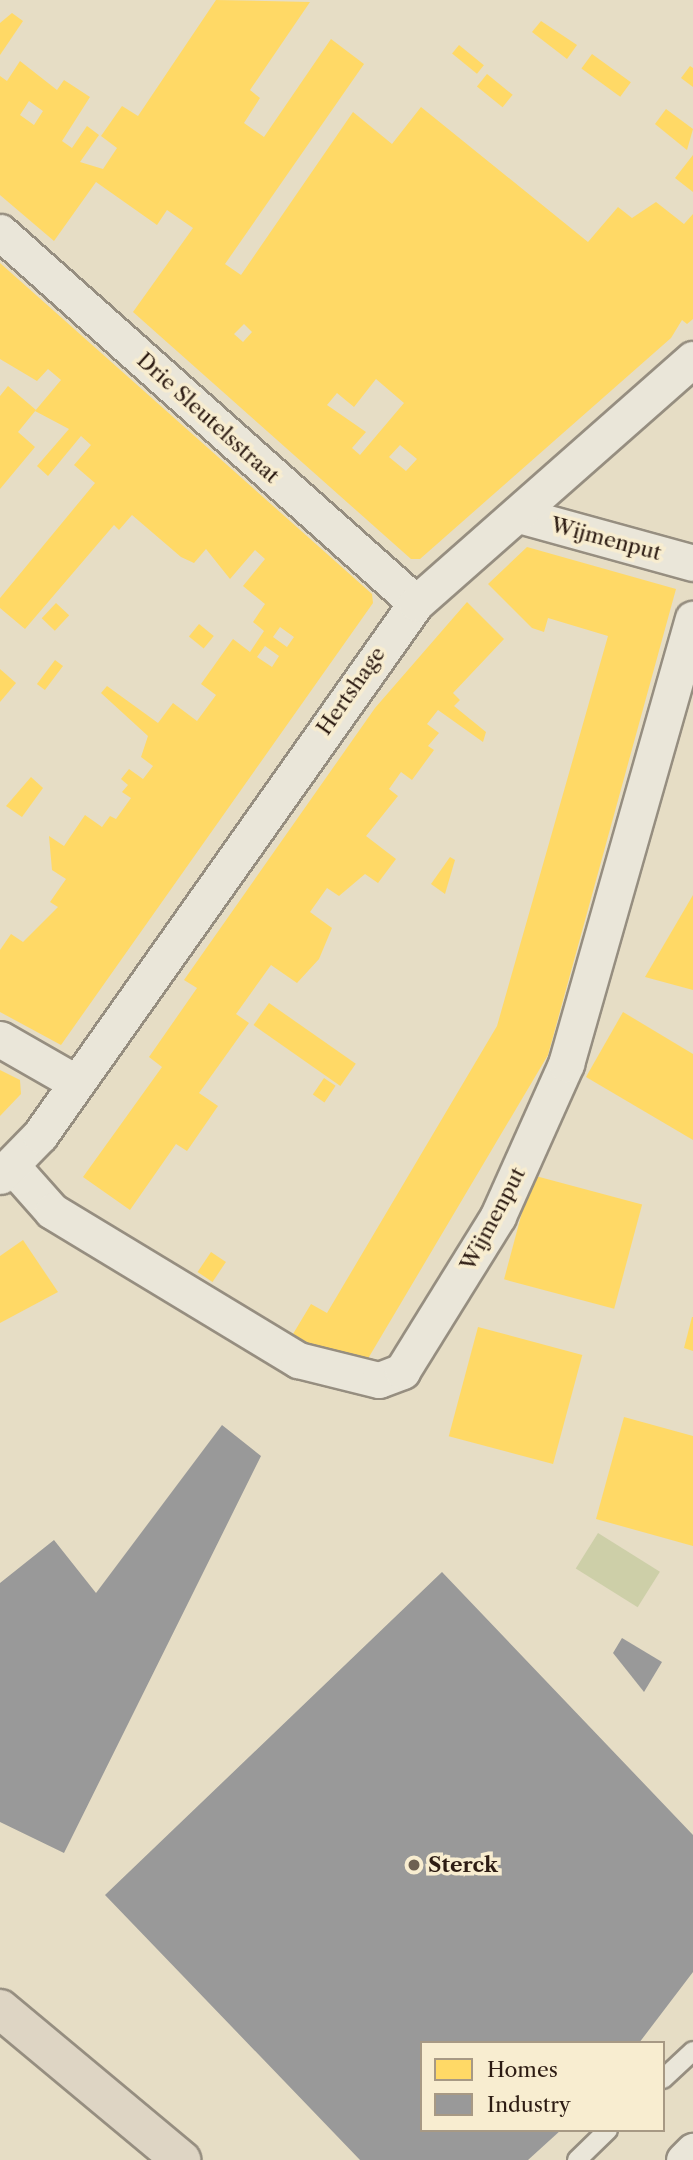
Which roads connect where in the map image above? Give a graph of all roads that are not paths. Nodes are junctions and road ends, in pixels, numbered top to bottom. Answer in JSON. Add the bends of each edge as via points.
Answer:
{"nodes":[{"id":1,"x":0,"y":232,"type":"edge"},
{"id":2,"x":693,"y":359,"type":"edge"},
{"id":3,"x":519,"y":515,"type":"junction"},
{"id":4,"x":693,"y":563,"type":"edge"},
{"id":5,"x":416,"y":603,"type":"junction"},
{"id":6,"x":693,"y":619,"type":"edge"},
{"id":7,"x":0,"y":1039,"type":"edge"},
{"id":8,"x":75,"y":1082,"type":"junction"},
{"id":9,"x":6,"y":1171,"type":"edge"},
{"id":10,"x":0,"y":2009,"type":"edge"},
{"id":11,"x":693,"y":2051,"type":"edge"},
{"id":12,"x":665,"y":2077,"type":"edge"},
{"id":13,"x":606,"y":2132,"type":"edge"},
{"id":14,"x":693,"y":2151,"type":"edge"},
{"id":15,"x":181,"y":2160,"type":"edge"},
{"id":16,"x":577,"y":2160,"type":"edge"},
{"id":17,"x":684,"y":2160,"type":"edge"}],
"edges":[{"from":1,"to":5,"type":"street","name":"Drie Sleutelsstraat"},
{"from":2,"to":3,"type":"street","name":"Hertshage"},
{"from":3,"to":4,"type":"street","name":"Wijmenput"},
{"from":3,"to":5,"type":"street","name":"Hertshage"},
{"from":5,"to":8,"type":"street","name":"Hertshage"},
{"from":6,"to":9,"type":"street","name":"Wijmenput","via":[[566,1064],[498,1216],[412,1361],[390,1378],[364,1378],[298,1360],[52,1211]]},
{"from":7,"to":8,"type":"street"},
{"from":8,"to":9,"type":"street","name":"Hertshage"},
{"from":10,"to":15,"type":"main road"},
{"from":11,"to":12,"type":"lane"},
{"from":13,"to":16,"type":"lane"},
{"from":14,"to":17,"type":"street"}]}
